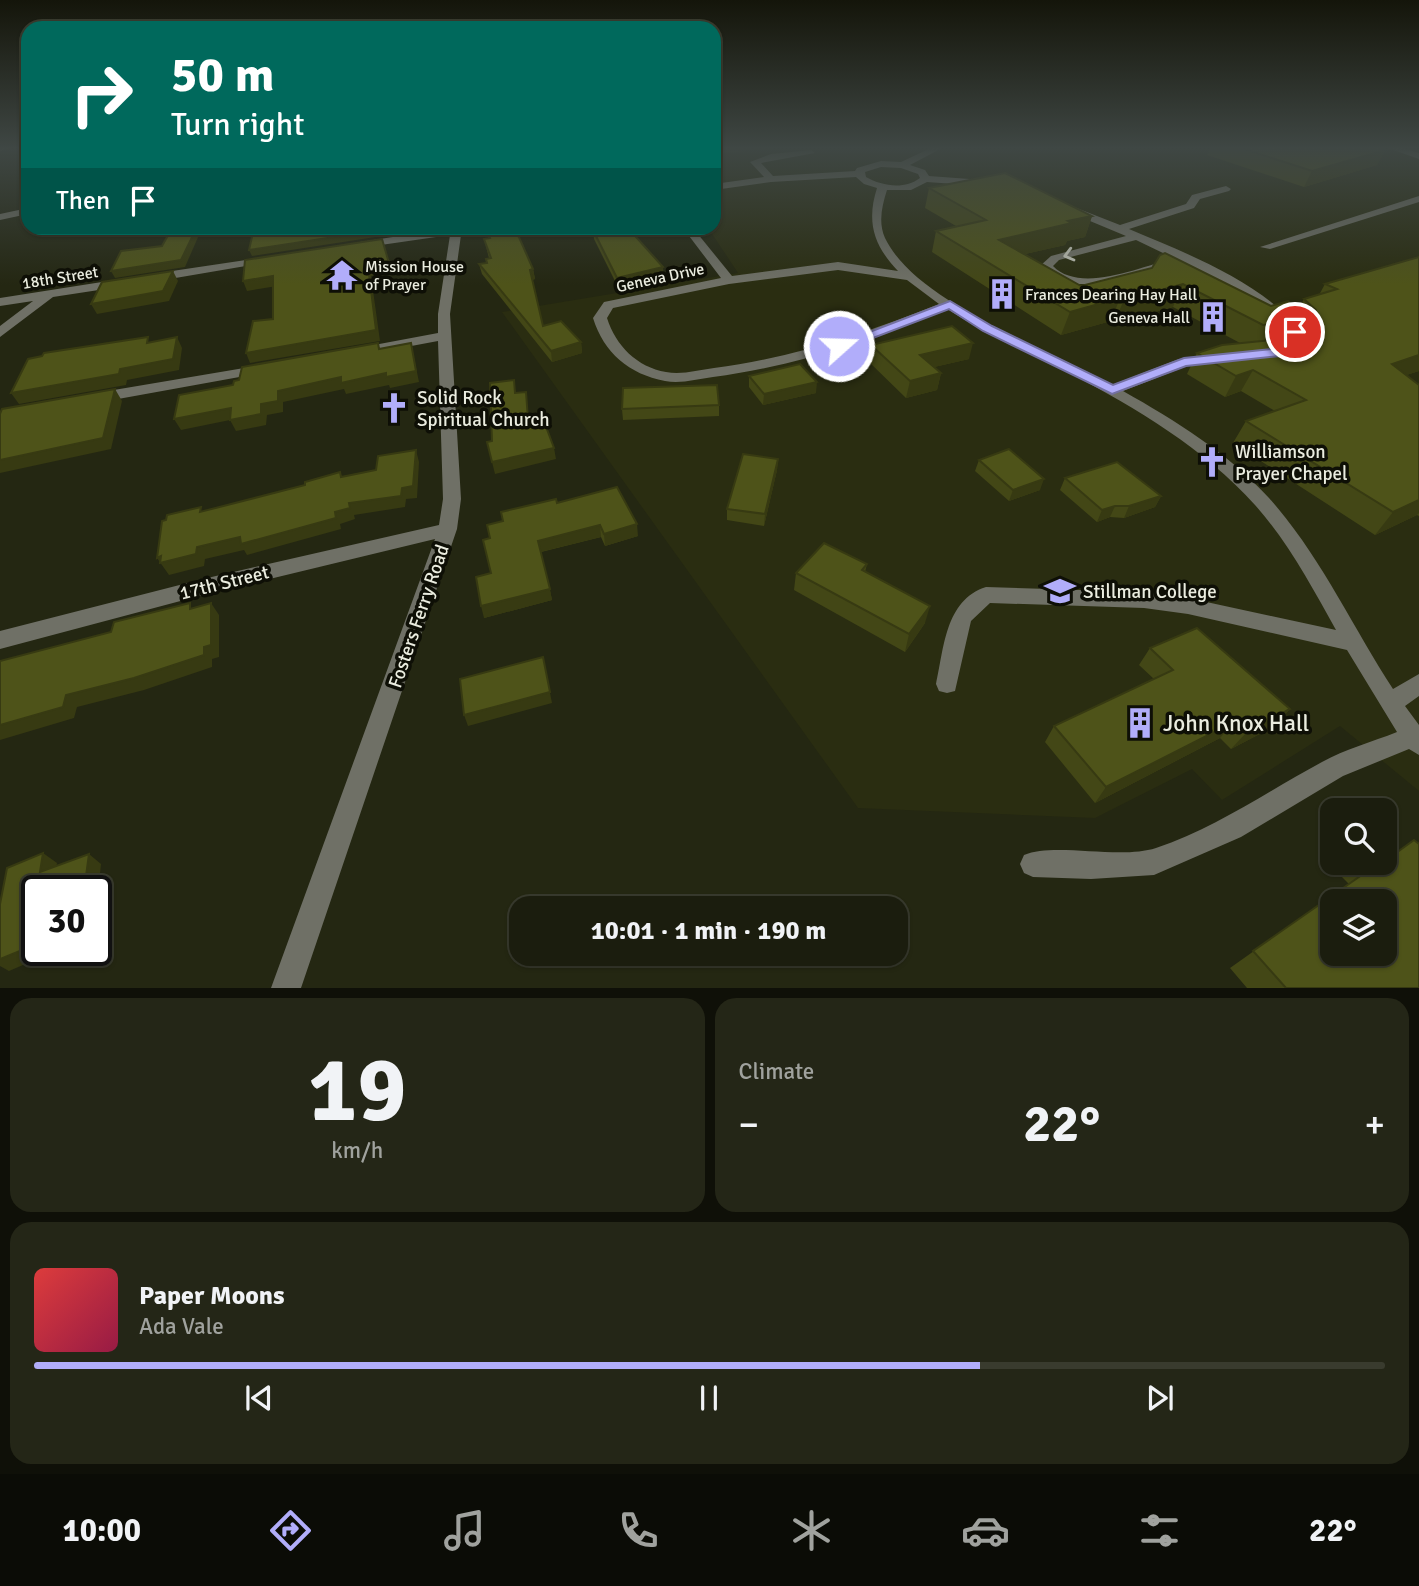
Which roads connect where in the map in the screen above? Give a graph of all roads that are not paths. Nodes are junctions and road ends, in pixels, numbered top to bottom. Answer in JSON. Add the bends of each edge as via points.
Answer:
{"nodes":[{"id":1,"x":881,"y":193,"type":"edge"},
{"id":2,"x":1209,"y":193,"type":"edge"},
{"id":3,"x":1419,"y":199,"type":"edge"},
{"id":4,"x":1052,"y":202,"type":"edge"},
{"id":5,"x":21,"y":212,"type":"edge"},
{"id":6,"x":0,"y":217,"type":"edge"},
{"id":7,"x":1119,"y":229,"type":"junction"},
{"id":8,"x":420,"y":235,"type":"edge"},
{"id":9,"x":456,"y":235,"type":"edge"},
{"id":10,"x":694,"y":235,"type":"edge"},
{"id":11,"x":1135,"y":237,"type":"junction"},
{"id":12,"x":353,"y":246,"type":"edge"},
{"id":13,"x":1266,"y":247,"type":"dead end"},
{"id":14,"x":276,"y":258,"type":"edge"},
{"id":15,"x":1184,"y":259,"type":"junction"},
{"id":16,"x":912,"y":277,"type":"junction"},
{"id":17,"x":729,"y":280,"type":"junction"},
{"id":18,"x":48,"y":295,"type":"junction"},
{"id":19,"x":0,"y":302,"type":"edge"},
{"id":20,"x":950,"y":304,"type":"junction"},
{"id":21,"x":0,"y":333,"type":"edge"},
{"id":22,"x":444,"y":336,"type":"junction"},
{"id":23,"x":1264,"y":354,"type":"edge"},
{"id":24,"x":341,"y":355,"type":"edge"},
{"id":25,"x":1232,"y":357,"type":"edge"},
{"id":26,"x":278,"y":366,"type":"edge"},
{"id":27,"x":1112,"y":390,"type":"junction"},
{"id":28,"x":81,"y":401,"type":"edge"},
{"id":29,"x":448,"y":529,"type":"junction"},
{"id":30,"x":0,"y":640,"type":"edge"},
{"id":31,"x":1354,"y":643,"type":"junction"},
{"id":32,"x":1419,"y":683,"type":"edge"},
{"id":33,"x":947,"y":684,"type":"dead end"},
{"id":34,"x":1392,"y":703,"type":"junction"},
{"id":35,"x":1416,"y":740,"type":"edge"},
{"id":36,"x":1033,"y":864,"type":"dead end"},
{"id":37,"x":286,"y":988,"type":"edge"}],
"edges":[{"from":1,"to":16,"type":"street","via":[[875,223],[880,239]]},
{"from":2,"to":7,"type":"street","via":[[1196,197],[1190,206]]},
{"from":3,"to":13,"type":"street"},
{"from":4,"to":7,"type":"street"},
{"from":5,"to":6,"type":"street"},
{"from":7,"to":11,"type":"street"},
{"from":8,"to":12,"type":"street"},
{"from":9,"to":22,"type":"street","name":"Fosters Ferry Road"},
{"from":10,"to":17,"type":"street"},
{"from":11,"to":15,"type":"street"},
{"from":11,"to":15,"type":"street","one_way":true,"via":[[1055,258],[1046,266],[1057,277],[1082,282]]},
{"from":14,"to":18,"type":"street","name":"18th Street"},
{"from":15,"to":23,"type":"street","via":[[1269,305],[1295,332],[1293,341],[1275,353]]},
{"from":16,"to":17,"type":"street","name":"Geneva Drive","via":[[838,266]]},
{"from":16,"to":20,"type":"street"},
{"from":17,"to":20,"type":"street","name":"Geneva Drive","via":[[609,305],[600,318],[604,335],[615,352],[668,377],[775,363],[839,346]]},
{"from":18,"to":19,"type":"street","name":"18th Street"},
{"from":18,"to":21,"type":"street"},
{"from":20,"to":27,"type":"street"},
{"from":22,"to":24,"type":"street"},
{"from":22,"to":29,"type":"street","name":"Fosters Ferry Road","via":[[452,499]]},
{"from":25,"to":27,"type":"street","via":[[1184,362]]},
{"from":26,"to":28,"type":"street"},
{"from":27,"to":31,"type":"street","via":[[1185,435],[1235,473],[1304,559]]},
{"from":29,"to":30,"type":"street","name":"17th Street"},
{"from":29,"to":37,"type":"street","name":"Fosters Ferry Road"},
{"from":31,"to":33,"type":"street","via":[[1143,600],[986,595],[961,617]]},
{"from":31,"to":34,"type":"street"},
{"from":32,"to":34,"type":"street"},
{"from":34,"to":35,"type":"street"},
{"from":35,"to":36,"type":"street","via":[[1334,768],[1232,828],[1154,862]]}]}
